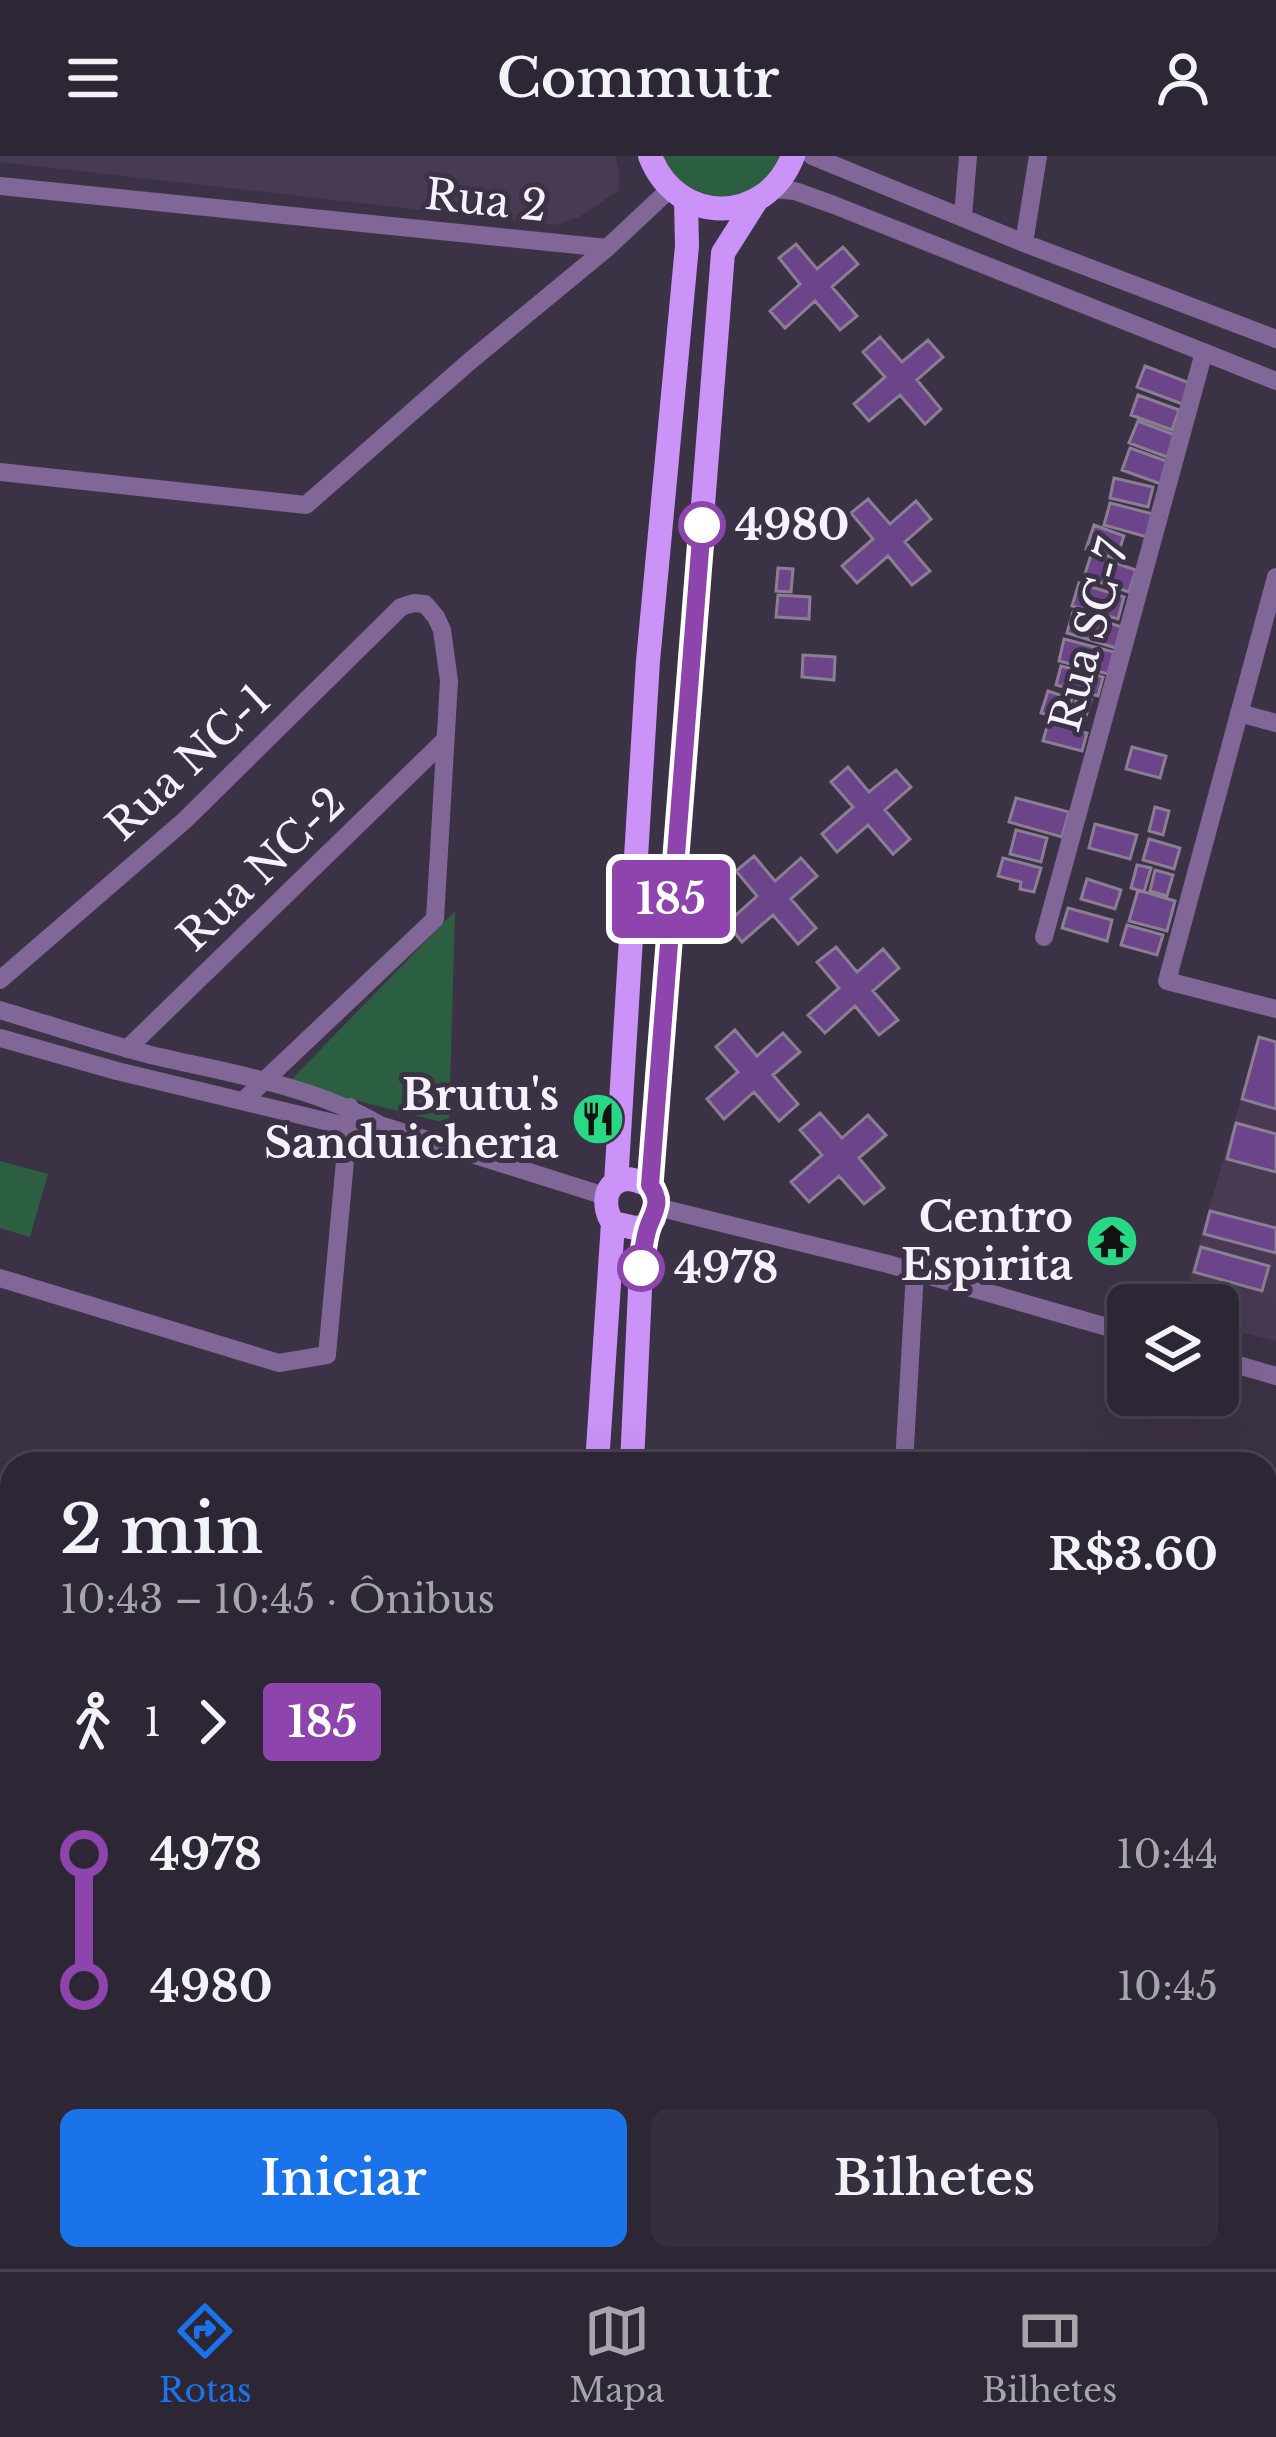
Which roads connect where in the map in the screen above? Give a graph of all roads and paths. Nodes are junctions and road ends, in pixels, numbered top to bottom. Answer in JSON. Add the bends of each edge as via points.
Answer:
{"nodes":[{"id":1,"x":650,"y":156,"type":"edge"},
{"id":2,"x":793,"y":156,"type":"edge"},
{"id":3,"x":812,"y":156,"type":"edge"},
{"id":4,"x":968,"y":156,"type":"edge"},
{"id":5,"x":1038,"y":156,"type":"edge"},
{"id":6,"x":0,"y":186,"type":"edge"},
{"id":7,"x":678,"y":194,"type":"junction"},
{"id":8,"x":764,"y":195,"type":"junction"},
{"id":9,"x":963,"y":216,"type":"junction"},
{"id":10,"x":1024,"y":243,"type":"junction"},
{"id":11,"x":607,"y":248,"type":"junction"},
{"id":12,"x":1276,"y":339,"type":"edge"},
{"id":13,"x":1204,"y":352,"type":"junction"},
{"id":14,"x":1276,"y":381,"type":"edge"},
{"id":15,"x":0,"y":472,"type":"edge"},
{"id":16,"x":1276,"y":577,"type":"edge"},
{"id":17,"x":648,"y":661,"type":"junction"},
{"id":18,"x":1239,"y":713,"type":"junction"},
{"id":19,"x":1276,"y":723,"type":"edge"},
{"id":20,"x":686,"y":732,"type":"junction"},
{"id":21,"x":445,"y":740,"type":"junction"},
{"id":22,"x":640,"y":779,"type":"junction"},
{"id":23,"x":678,"y":816,"type":"junction"},
{"id":24,"x":1044,"y":937,"type":"dead end"},
{"id":25,"x":0,"y":980,"type":"edge"},
{"id":26,"x":1276,"y":1009,"type":"edge"},
{"id":27,"x":0,"y":1010,"type":"edge"},
{"id":28,"x":0,"y":1038,"type":"edge"},
{"id":29,"x":127,"y":1049,"type":"junction"},
{"id":30,"x":262,"y":1082,"type":"junction"},
{"id":31,"x":244,"y":1100,"type":"junction"},
{"id":32,"x":348,"y":1117,"type":"junction"},
{"id":33,"x":611,"y":1189,"type":"junction"},
{"id":34,"x":652,"y":1206,"type":"junction"},
{"id":35,"x":613,"y":1222,"type":"junction"},
{"id":36,"x":915,"y":1272,"type":"junction"},
{"id":37,"x":0,"y":1278,"type":"edge"},
{"id":38,"x":1107,"y":1327,"type":"edge"},
{"id":39,"x":1239,"y":1365,"type":"edge"},
{"id":40,"x":1276,"y":1376,"type":"edge"},
{"id":41,"x":598,"y":1452,"type":"edge"},
{"id":42,"x":633,"y":1452,"type":"edge"},
{"id":43,"x":905,"y":1452,"type":"edge"}],
"edges":[{"from":1,"to":7,"type":"main road"},
{"from":2,"to":8,"type":"main road"},
{"from":3,"to":9,"type":"street"},
{"from":4,"to":9,"type":"street"},
{"from":5,"to":10,"type":"street"},
{"from":6,"to":11,"type":"street","name":"Rua 2"},
{"from":7,"to":8,"type":"main road","via":[[721,209]]},
{"from":7,"to":11,"type":"street"},
{"from":7,"to":17,"type":"main road","via":[[687,246]]},
{"from":8,"to":13,"type":"street","via":[[795,191]]},
{"from":8,"to":20,"type":"main road","via":[[724,253]]},
{"from":9,"to":10,"type":"street"},
{"from":10,"to":12,"type":"street"},
{"from":11,"to":15,"type":"street","via":[[306,506]]},
{"from":13,"to":14,"type":"street"},
{"from":13,"to":24,"type":"street","name":"Rua SC-7"},
{"from":16,"to":18,"type":"street"},
{"from":17,"to":20,"type":"main road","via":[[665,730]]},
{"from":17,"to":22,"type":"main road"},
{"from":18,"to":19,"type":"street"},
{"from":18,"to":26,"type":"street","via":[[1167,981]]},
{"from":20,"to":23,"type":"main road"},
{"from":21,"to":25,"type":"street","name":"Rua NC-1","via":[[442,630],[425,604],[414,603],[400,607],[185,820]]},
{"from":21,"to":29,"type":"street","name":"Rua NC-2"},
{"from":21,"to":30,"type":"street","via":[[435,919]]},
{"from":22,"to":23,"type":"main road","via":[[653,765],[670,773]]},
{"from":22,"to":33,"type":"main road"},
{"from":23,"to":34,"type":"main road"},
{"from":27,"to":29,"type":"street"},
{"from":28,"to":31,"type":"street"},
{"from":29,"to":30,"type":"street"},
{"from":30,"to":31,"type":"street"},
{"from":30,"to":32,"type":"street"},
{"from":31,"to":32,"type":"street"},
{"from":32,"to":33,"type":"street"},
{"from":32,"to":37,"type":"street","via":[[327,1355],[279,1363]]},
{"from":33,"to":34,"type":"main road","via":[[628,1179]]},
{"from":33,"to":35,"type":"main road","via":[[605,1212]]},
{"from":34,"to":35,"type":"main road","via":[[635,1228]]},
{"from":34,"to":36,"type":"street"},
{"from":34,"to":42,"type":"main road","via":[[641,1268]]},
{"from":35,"to":41,"type":"main road"},
{"from":36,"to":38,"type":"street"},
{"from":36,"to":43,"type":"street"},
{"from":39,"to":40,"type":"street"}]}
